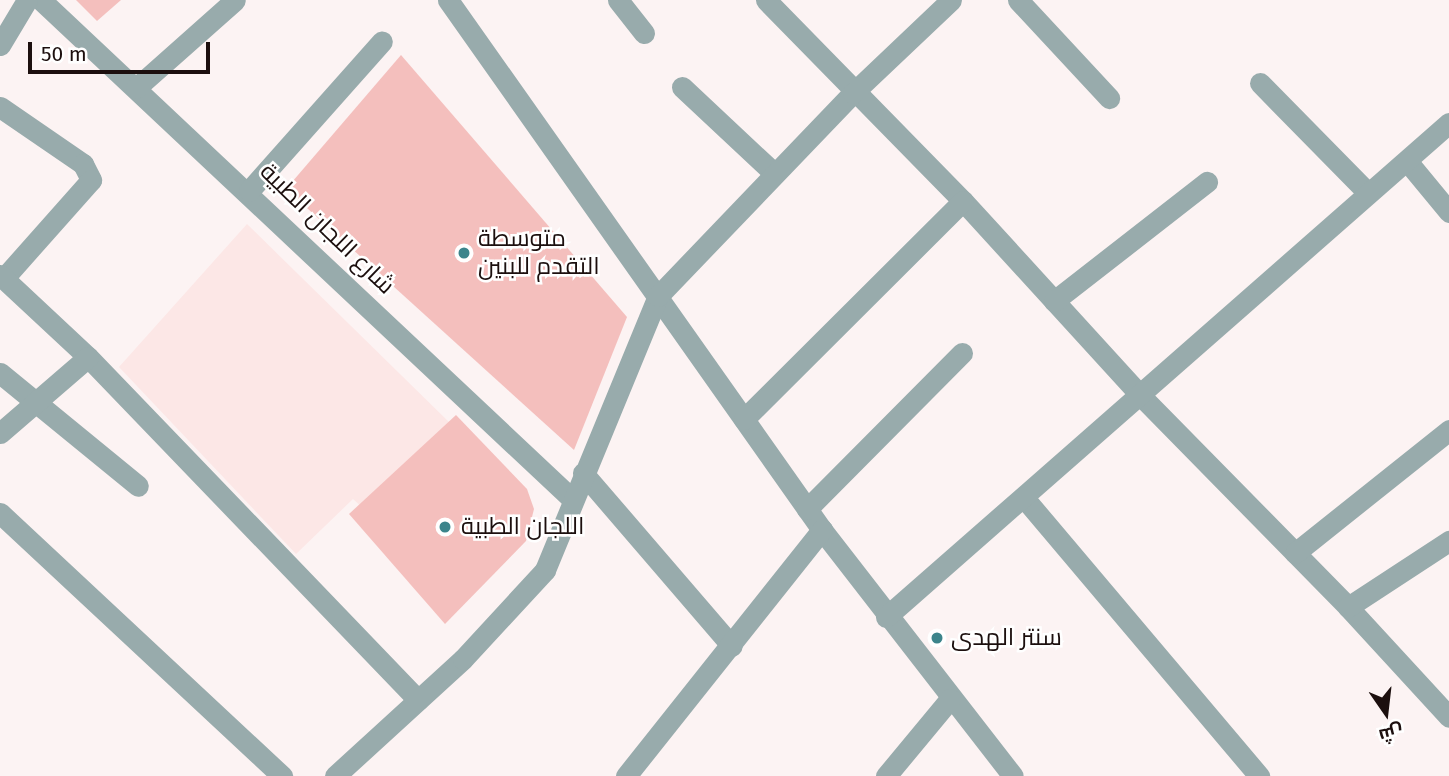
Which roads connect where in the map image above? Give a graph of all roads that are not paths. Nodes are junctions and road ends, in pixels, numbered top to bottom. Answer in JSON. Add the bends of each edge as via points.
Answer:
{"nodes":[{"id":1,"x":27,"y":0,"type":"edge"},
{"id":2,"x":41,"y":0,"type":"edge"},
{"id":3,"x":235,"y":0,"type":"edge"},
{"id":4,"x":448,"y":0,"type":"edge"},
{"id":5,"x":618,"y":0,"type":"edge"},
{"id":6,"x":766,"y":0,"type":"edge"},
{"id":7,"x":1018,"y":0,"type":"edge"},
{"id":8,"x":939,"y":3,"type":"edge"},
{"id":9,"x":644,"y":33,"type":"dead end"},
{"id":10,"x":382,"y":41,"type":"dead end"},
{"id":11,"x":0,"y":44,"type":"edge"},
{"id":12,"x":1260,"y":83,"type":"dead end"},
{"id":13,"x":681,"y":87,"type":"dead end"},
{"id":14,"x":136,"y":88,"type":"junction"},
{"id":15,"x":853,"y":93,"type":"junction"},
{"id":16,"x":1109,"y":98,"type":"dead end"},
{"id":17,"x":0,"y":107,"type":"edge"},
{"id":18,"x":1449,"y":123,"type":"edge"},
{"id":19,"x":1407,"y":161,"type":"junction"},
{"id":20,"x":775,"y":174,"type":"junction"},
{"id":21,"x":1207,"y":182,"type":"dead end"},
{"id":22,"x":249,"y":191,"type":"junction"},
{"id":23,"x":1367,"y":192,"type":"junction"},
{"id":24,"x":963,"y":201,"type":"junction"},
{"id":25,"x":1449,"y":212,"type":"edge"},
{"id":26,"x":2,"y":277,"type":"edge"},
{"id":27,"x":657,"y":296,"type":"junction"},
{"id":28,"x":1054,"y":301,"type":"junction"},
{"id":29,"x":962,"y":353,"type":"dead end"},
{"id":30,"x":88,"y":357,"type":"junction"},
{"id":31,"x":0,"y":373,"type":"edge"},
{"id":32,"x":1140,"y":395,"type":"junction"},
{"id":33,"x":36,"y":401,"type":"junction"},
{"id":34,"x":744,"y":419,"type":"junction"},
{"id":35,"x":1449,"y":430,"type":"edge"},
{"id":36,"x":0,"y":433,"type":"edge"},
{"id":37,"x":583,"y":473,"type":"junction"},
{"id":38,"x":138,"y":486,"type":"dead end"},
{"id":39,"x":572,"y":499,"type":"junction"},
{"id":40,"x":1024,"y":499,"type":"junction"},
{"id":41,"x":807,"y":509,"type":"junction"},
{"id":42,"x":0,"y":513,"type":"edge"},
{"id":43,"x":822,"y":530,"type":"junction"},
{"id":44,"x":1449,"y":541,"type":"edge"},
{"id":45,"x":1295,"y":553,"type":"junction"},
{"id":46,"x":1348,"y":607,"type":"junction"},
{"id":47,"x":886,"y":617,"type":"junction"},
{"id":48,"x":732,"y":646,"type":"junction"},
{"id":49,"x":950,"y":699,"type":"junction"},
{"id":50,"x":418,"y":700,"type":"junction"},
{"id":51,"x":1449,"y":717,"type":"edge"},
{"id":52,"x":282,"y":776,"type":"edge"},
{"id":53,"x":335,"y":776,"type":"edge"},
{"id":54,"x":625,"y":776,"type":"edge"},
{"id":55,"x":886,"y":776,"type":"edge"},
{"id":56,"x":1013,"y":776,"type":"edge"},
{"id":57,"x":1259,"y":776,"type":"edge"}],
"edges":[{"from":1,"to":11,"type":"street"},
{"from":2,"to":14,"type":"street","name":"شارع اللجان الطبية"},
{"from":3,"to":14,"type":"street"},
{"from":4,"to":27,"type":"street"},
{"from":5,"to":9,"type":"street"},
{"from":6,"to":15,"type":"street"},
{"from":7,"to":16,"type":"street"},
{"from":8,"to":15,"type":"street"},
{"from":10,"to":22,"type":"street"},
{"from":12,"to":23,"type":"street"},
{"from":13,"to":20,"type":"street"},
{"from":14,"to":22,"type":"street","name":"شارع اللجان الطبية"},
{"from":15,"to":20,"type":"street"},
{"from":15,"to":24,"type":"street"},
{"from":17,"to":26,"type":"street","via":[[83,164],[90,180]]},
{"from":18,"to":19,"type":"street"},
{"from":19,"to":23,"type":"street"},
{"from":19,"to":25,"type":"street"},
{"from":20,"to":27,"type":"street"},
{"from":21,"to":28,"type":"street"},
{"from":22,"to":39,"type":"street","name":"شارع اللجان الطبية"},
{"from":23,"to":32,"type":"street"},
{"from":24,"to":28,"type":"street"},
{"from":24,"to":34,"type":"street"},
{"from":26,"to":30,"type":"street"},
{"from":27,"to":34,"type":"street"},
{"from":27,"to":37,"type":"street"},
{"from":28,"to":32,"type":"street"},
{"from":29,"to":41,"type":"street"},
{"from":30,"to":33,"type":"street"},
{"from":30,"to":50,"type":"street"},
{"from":31,"to":33,"type":"street"},
{"from":32,"to":40,"type":"street"},
{"from":32,"to":45,"type":"street"},
{"from":33,"to":36,"type":"street"},
{"from":33,"to":38,"type":"street"},
{"from":34,"to":41,"type":"street"},
{"from":35,"to":45,"type":"street"},
{"from":37,"to":39,"type":"street"},
{"from":37,"to":48,"type":"street"},
{"from":39,"to":50,"type":"street","via":[[545,570]]},
{"from":40,"to":47,"type":"street"},
{"from":40,"to":57,"type":"street"},
{"from":41,"to":43,"type":"street"},
{"from":42,"to":52,"type":"street"},
{"from":43,"to":47,"type":"street"},
{"from":43,"to":48,"type":"street"},
{"from":44,"to":46,"type":"street"},
{"from":45,"to":46,"type":"street"},
{"from":46,"to":51,"type":"street"},
{"from":47,"to":49,"type":"street"},
{"from":48,"to":54,"type":"street"},
{"from":49,"to":55,"type":"street"},
{"from":49,"to":56,"type":"street"},
{"from":50,"to":53,"type":"street"}]}
